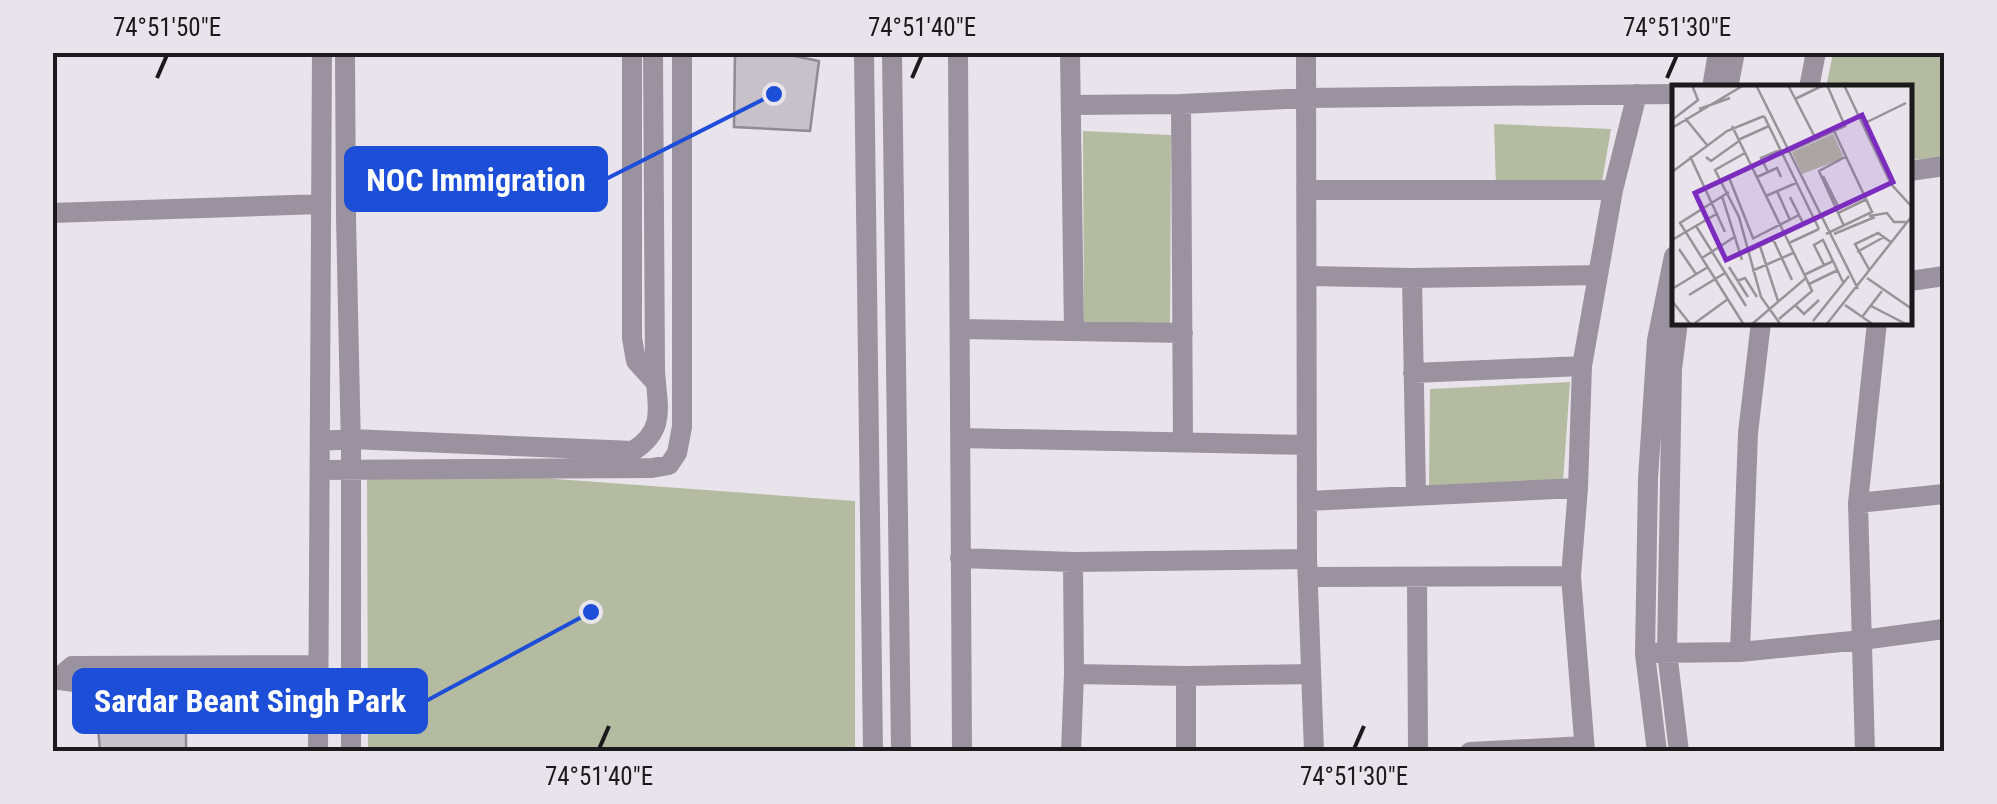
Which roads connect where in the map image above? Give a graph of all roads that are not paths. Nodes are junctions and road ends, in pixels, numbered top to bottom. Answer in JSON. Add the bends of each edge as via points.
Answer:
{"nodes":[{"id":1,"x":322,"y":52,"type":"edge"},
{"id":2,"x":345,"y":52,"type":"edge"},
{"id":3,"x":632,"y":52,"type":"edge"},
{"id":4,"x":653,"y":52,"type":"edge"},
{"id":5,"x":682,"y":52,"type":"edge"},
{"id":6,"x":864,"y":52,"type":"edge"},
{"id":7,"x":892,"y":52,"type":"edge"},
{"id":8,"x":958,"y":52,"type":"edge"},
{"id":9,"x":1070,"y":52,"type":"edge"},
{"id":10,"x":1321,"y":52,"type":"edge"},
{"id":11,"x":1718,"y":52,"type":"edge"},
{"id":12,"x":1735,"y":52,"type":"edge"},
{"id":13,"x":1816,"y":52,"type":"edge"},
{"id":14,"x":1306,"y":53,"type":"edge"},
{"id":15,"x":1712,"y":85,"type":"edge"},
{"id":16,"x":1729,"y":85,"type":"edge"},
{"id":17,"x":1810,"y":85,"type":"edge"},
{"id":18,"x":1637,"y":94,"type":"junction"},
{"id":19,"x":1672,"y":94,"type":"edge"},
{"id":20,"x":1307,"y":98,"type":"junction"},
{"id":21,"x":1071,"y":104,"type":"junction"},
{"id":22,"x":1181,"y":104,"type":"junction"},
{"id":23,"x":1944,"y":166,"type":"edge"},
{"id":24,"x":1912,"y":171,"type":"edge"},
{"id":25,"x":1306,"y":190,"type":"junction"},
{"id":26,"x":1614,"y":190,"type":"junction"},
{"id":27,"x":321,"y":204,"type":"junction"},
{"id":28,"x":52,"y":213,"type":"edge"},
{"id":29,"x":1672,"y":266,"type":"edge"},
{"id":30,"x":1597,"y":275,"type":"junction"},
{"id":31,"x":1308,"y":276,"type":"junction"},
{"id":32,"x":1944,"y":276,"type":"edge"},
{"id":33,"x":1412,"y":278,"type":"junction"},
{"id":34,"x":1912,"y":281,"type":"edge"},
{"id":35,"x":1678,"y":325,"type":"edge"},
{"id":36,"x":1761,"y":325,"type":"edge"},
{"id":37,"x":1877,"y":325,"type":"edge"},
{"id":38,"x":961,"y":329,"type":"junction"},
{"id":39,"x":1074,"y":330,"type":"junction"},
{"id":40,"x":1183,"y":333,"type":"junction"},
{"id":41,"x":1582,"y":366,"type":"junction"},
{"id":42,"x":1413,"y":374,"type":"junction"},
{"id":43,"x":656,"y":382,"type":"junction"},
{"id":44,"x":961,"y":438,"type":"junction"},
{"id":45,"x":351,"y":439,"type":"junction"},
{"id":46,"x":650,"y":440,"type":"junction"},
{"id":47,"x":320,"y":441,"type":"junction"},
{"id":48,"x":1184,"y":443,"type":"junction"},
{"id":49,"x":1308,"y":446,"type":"junction"},
{"id":50,"x":669,"y":465,"type":"junction"},
{"id":51,"x":320,"y":470,"type":"junction"},
{"id":52,"x":351,"y":470,"type":"junction"},
{"id":53,"x":1578,"y":488,"type":"junction"},
{"id":54,"x":1944,"y":494,"type":"edge"},
{"id":55,"x":1416,"y":496,"type":"junction"},
{"id":56,"x":1308,"y":501,"type":"junction"},
{"id":57,"x":1858,"y":503,"type":"junction"},
{"id":58,"x":960,"y":558,"type":"junction"},
{"id":59,"x":1073,"y":562,"type":"junction"},
{"id":60,"x":1308,"y":568,"type":"junction"},
{"id":61,"x":1571,"y":576,"type":"junction"},
{"id":62,"x":1416,"y":578,"type":"junction"},
{"id":63,"x":1944,"y":629,"type":"edge"},
{"id":64,"x":1862,"y":640,"type":"junction"},
{"id":65,"x":1667,"y":652,"type":"junction"},
{"id":66,"x":1740,"y":652,"type":"junction"},
{"id":67,"x":1645,"y":654,"type":"junction"},
{"id":68,"x":318,"y":674,"type":"junction"},
{"id":69,"x":1074,"y":674,"type":"junction"},
{"id":70,"x":1310,"y":674,"type":"junction"},
{"id":71,"x":1186,"y":676,"type":"junction"},
{"id":72,"x":55,"y":679,"type":"edge"},
{"id":73,"x":1584,"y":749,"type":"edge"},
{"id":74,"x":318,"y":752,"type":"edge"},
{"id":75,"x":350,"y":752,"type":"edge"},
{"id":76,"x":873,"y":752,"type":"edge"},
{"id":77,"x":901,"y":752,"type":"edge"},
{"id":78,"x":962,"y":752,"type":"edge"},
{"id":79,"x":1071,"y":752,"type":"edge"},
{"id":80,"x":1186,"y":752,"type":"edge"},
{"id":81,"x":1314,"y":752,"type":"edge"},
{"id":82,"x":1418,"y":752,"type":"edge"},
{"id":83,"x":1470,"y":752,"type":"edge"},
{"id":84,"x":1656,"y":752,"type":"edge"},
{"id":85,"x":1679,"y":752,"type":"edge"},
{"id":86,"x":1865,"y":752,"type":"edge"}],
"edges":[{"from":1,"to":27,"type":"street"},
{"from":2,"to":45,"type":"street"},
{"from":3,"to":43,"type":"street","via":[[632,338],[636,361]]},
{"from":4,"to":43,"type":"street"},
{"from":5,"to":50,"type":"street","via":[[682,427]]},
{"from":6,"to":76,"type":"street"},
{"from":7,"to":77,"type":"street"},
{"from":8,"to":38,"type":"street"},
{"from":9,"to":21,"type":"street"},
{"from":10,"to":14,"type":"street"},
{"from":11,"to":15,"type":"street"},
{"from":12,"to":16,"type":"street"},
{"from":13,"to":17,"type":"street"},
{"from":14,"to":20,"type":"street"},
{"from":18,"to":19,"type":"street"},
{"from":18,"to":20,"type":"street"},
{"from":18,"to":26,"type":"street"},
{"from":20,"to":22,"type":"street"},
{"from":20,"to":25,"type":"street"},
{"from":21,"to":22,"type":"street"},
{"from":21,"to":39,"type":"street"},
{"from":22,"to":40,"type":"street"},
{"from":23,"to":24,"type":"street"},
{"from":25,"to":26,"type":"street"},
{"from":25,"to":31,"type":"street"},
{"from":26,"to":30,"type":"street"},
{"from":27,"to":28,"type":"street"},
{"from":27,"to":47,"type":"street"},
{"from":29,"to":67,"type":"street","via":[[1652,399]]},
{"from":30,"to":33,"type":"street"},
{"from":30,"to":41,"type":"street"},
{"from":31,"to":33,"type":"street"},
{"from":31,"to":49,"type":"street"},
{"from":32,"to":34,"type":"street"},
{"from":33,"to":42,"type":"street"},
{"from":35,"to":65,"type":"street"},
{"from":36,"to":66,"type":"street","via":[[1748,433]]},
{"from":37,"to":57,"type":"street"},
{"from":38,"to":39,"type":"street"},
{"from":38,"to":44,"type":"street"},
{"from":39,"to":40,"type":"street"},
{"from":40,"to":48,"type":"street"},
{"from":41,"to":42,"type":"street"},
{"from":41,"to":53,"type":"street"},
{"from":42,"to":55,"type":"street"},
{"from":43,"to":46,"type":"street","via":[[658,422]]},
{"from":44,"to":48,"type":"street"},
{"from":44,"to":58,"type":"street"},
{"from":45,"to":46,"type":"street","via":[[633,451]]},
{"from":45,"to":47,"type":"street"},
{"from":45,"to":52,"type":"street"},
{"from":46,"to":50,"type":"street"},
{"from":47,"to":51,"type":"street"},
{"from":48,"to":49,"type":"street"},
{"from":49,"to":56,"type":"street"},
{"from":50,"to":52,"type":"street"},
{"from":51,"to":52,"type":"street"},
{"from":51,"to":68,"type":"street"},
{"from":52,"to":75,"type":"street"},
{"from":53,"to":55,"type":"street"},
{"from":53,"to":61,"type":"street"},
{"from":54,"to":57,"type":"street"},
{"from":55,"to":56,"type":"street"},
{"from":56,"to":60,"type":"street"},
{"from":57,"to":64,"type":"street"},
{"from":58,"to":59,"type":"street"},
{"from":58,"to":78,"type":"street"},
{"from":59,"to":60,"type":"street"},
{"from":59,"to":69,"type":"street"},
{"from":60,"to":62,"type":"street"},
{"from":60,"to":70,"type":"street"},
{"from":61,"to":62,"type":"street"},
{"from":61,"to":73,"type":"street"},
{"from":62,"to":82,"type":"street"},
{"from":63,"to":64,"type":"street"},
{"from":64,"to":66,"type":"street"},
{"from":64,"to":86,"type":"street"},
{"from":65,"to":66,"type":"street"},
{"from":65,"to":67,"type":"street"},
{"from":65,"to":85,"type":"street"},
{"from":67,"to":84,"type":"street"},
{"from":68,"to":72,"type":"street"},
{"from":68,"to":74,"type":"street"},
{"from":69,"to":71,"type":"street"},
{"from":69,"to":79,"type":"street"},
{"from":70,"to":71,"type":"street"},
{"from":70,"to":81,"type":"street"},
{"from":71,"to":80,"type":"street"},
{"from":73,"to":83,"type":"street"}]}
